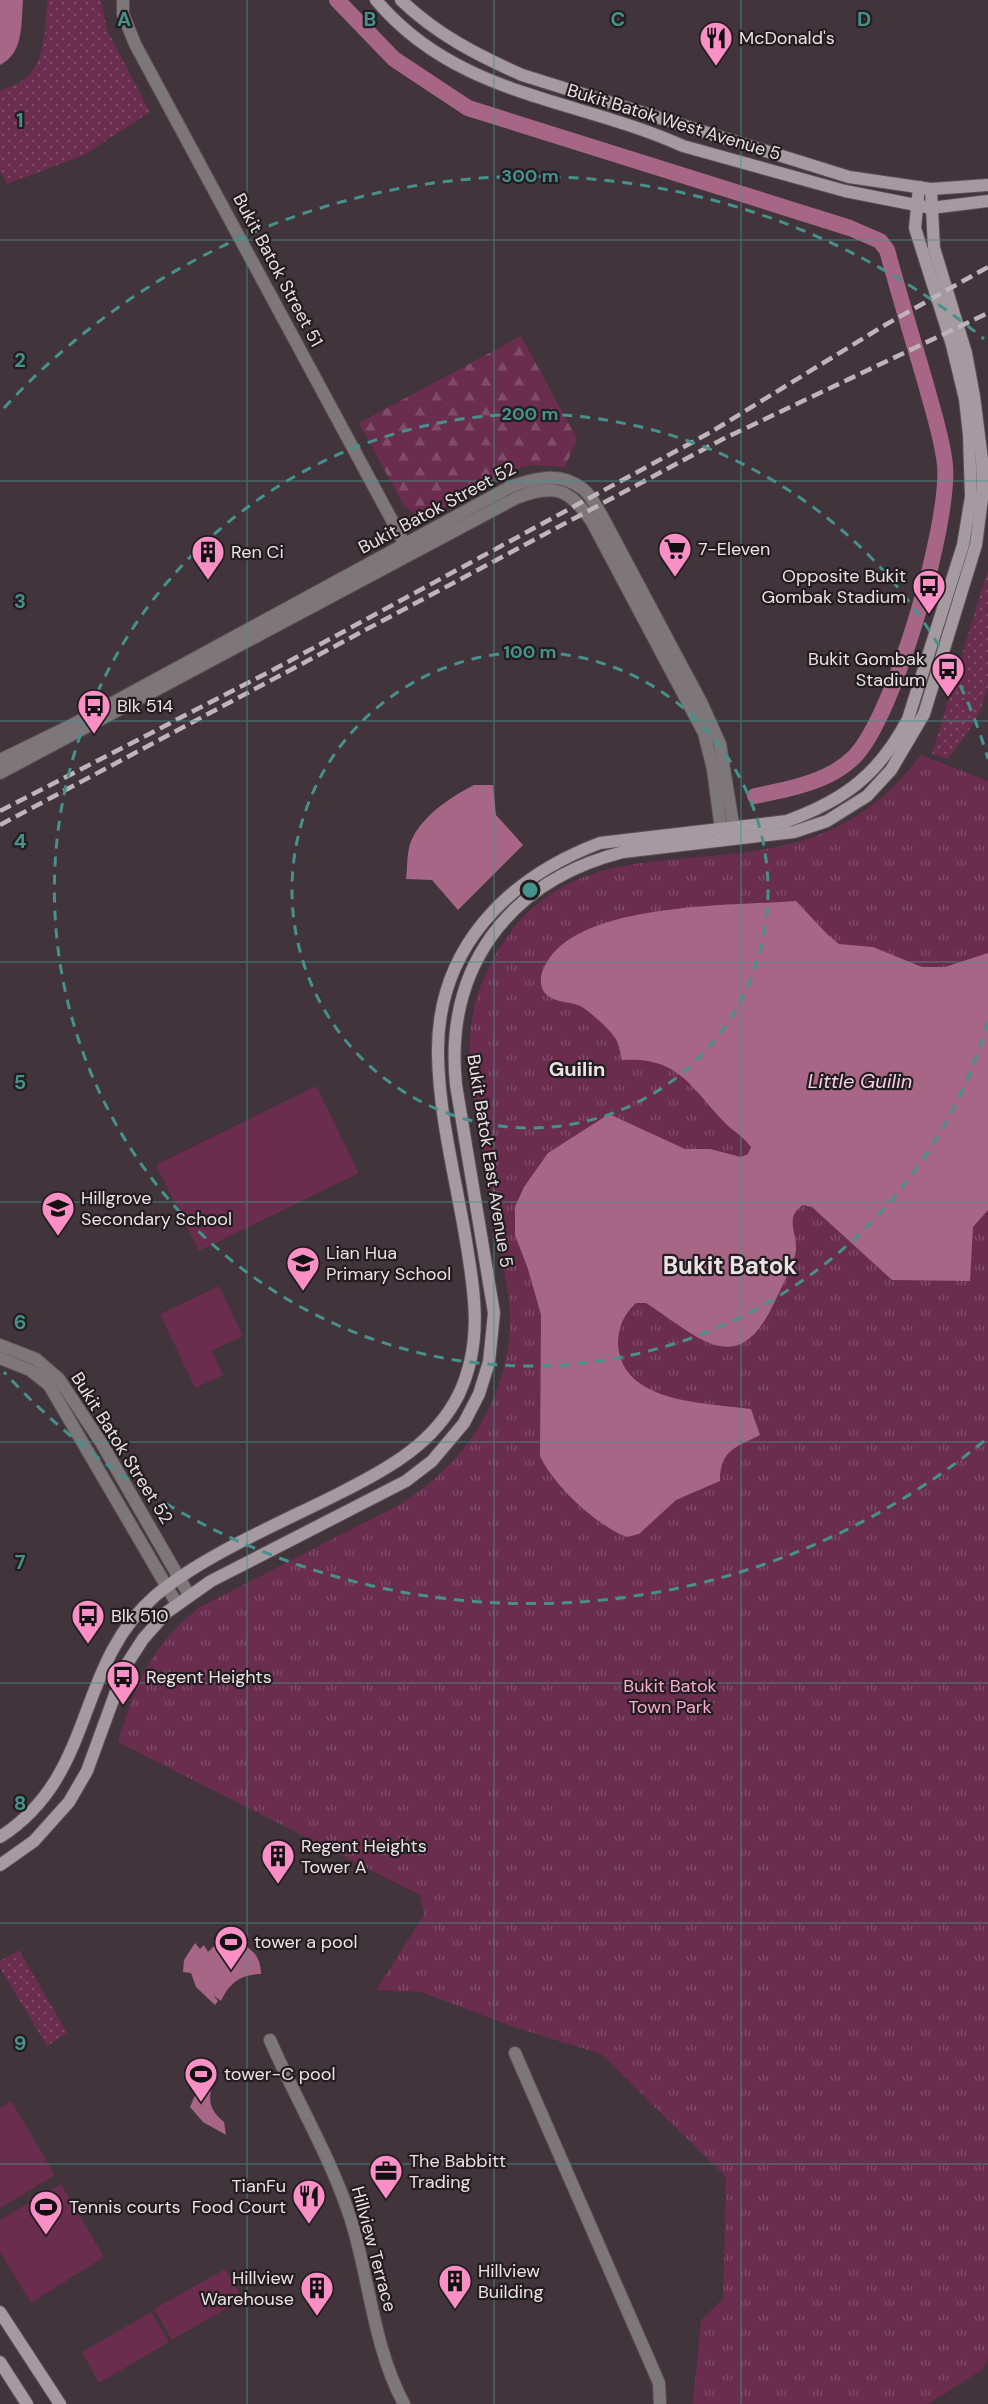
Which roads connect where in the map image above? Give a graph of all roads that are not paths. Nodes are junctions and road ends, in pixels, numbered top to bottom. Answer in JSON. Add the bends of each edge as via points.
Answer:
{"nodes":[{"id":1,"x":123,"y":0,"type":"edge"},
{"id":2,"x":376,"y":0,"type":"edge"},
{"id":3,"x":401,"y":0,"type":"edge"},
{"id":4,"x":988,"y":185,"type":"edge"},
{"id":5,"x":925,"y":188,"type":"junction"},
{"id":6,"x":988,"y":201,"type":"edge"},
{"id":7,"x":917,"y":205,"type":"junction"},
{"id":8,"x":931,"y":208,"type":"junction"},
{"id":9,"x":408,"y":548,"type":"junction"},
{"id":10,"x":0,"y":760,"type":"edge"},
{"id":11,"x":0,"y":773,"type":"edge"},
{"id":12,"x":735,"y":834,"type":"junction"},
{"id":13,"x":721,"y":835,"type":"junction"},
{"id":14,"x":0,"y":1345,"type":"edge"},
{"id":15,"x":0,"y":1358,"type":"edge"},
{"id":16,"x":179,"y":1578,"type":"junction"},
{"id":17,"x":167,"y":1586,"type":"junction"},
{"id":18,"x":189,"y":1595,"type":"junction"},
{"id":19,"x":177,"y":1604,"type":"junction"},
{"id":20,"x":0,"y":1837,"type":"edge"},
{"id":21,"x":0,"y":1865,"type":"edge"},
{"id":22,"x":270,"y":2040,"type":"dead end"},
{"id":23,"x":515,"y":2053,"type":"dead end"},
{"id":24,"x":0,"y":2312,"type":"edge"},
{"id":25,"x":0,"y":2362,"type":"edge"},
{"id":26,"x":27,"y":2404,"type":"edge"},
{"id":27,"x":60,"y":2404,"type":"edge"},
{"id":28,"x":404,"y":2404,"type":"edge"},
{"id":29,"x":660,"y":2404,"type":"edge"}],
"edges":[{"from":1,"to":9,"type":"street","name":"Bukit Batok Street 51","via":[[123,14],[145,62]]},
{"from":2,"to":7,"type":"street","name":"Bukit Batok West Avenue 5","via":[[422,43],[504,87],[683,146],[845,191]]},
{"from":3,"to":5,"type":"street","name":"Bukit Batok West Avenue 5","via":[[425,23],[480,57],[522,75],[849,177]]},
{"from":4,"to":5,"type":"street","name":"Bukit Batok West Avenue 5"},
{"from":5,"to":7,"type":"street","name":"Bukit Batok East Avenue 5"},
{"from":5,"to":8,"type":"street","name":"Bukit Batok East Avenue 5"},
{"from":6,"to":8,"type":"street","name":"Bukit Batok West Avenue 5"},
{"from":7,"to":8,"type":"street","name":"Bukit Batok West Avenue 5"},
{"from":7,"to":12,"type":"street","name":"Bukit Batok East Avenue 5","via":[[915,228],[965,399],[971,472],[963,545],[908,719],[894,746],[860,783],[815,811]]},
{"from":8,"to":12,"type":"street","name":"Bukit Batok East Avenue 5","via":[[934,248],[966,353],[974,396],[983,491],[976,545],[930,699],[909,744],[867,796],[827,821],[794,832]]},
{"from":9,"to":10,"type":"street","name":"Bukit Batok Street 52"},
{"from":9,"to":11,"type":"street","name":"Bukit Batok Street 52"},
{"from":9,"to":12,"type":"street","name":"Bukit Batok Street 52","via":[[532,478],[553,476],[584,489],[607,525],[714,729],[724,762]]},
{"from":9,"to":13,"type":"street","name":"Bukit Batok Street 52","via":[[535,490],[552,488],[569,495],[592,522],[704,733]]},
{"from":12,"to":13,"type":"street","name":"Bukit Batok East Avenue 5"},
{"from":13,"to":16,"type":"street","name":"Bukit Batok East Avenue 5","via":[[618,840],[572,854],[508,894],[482,922],[449,987],[438,1041],[441,1088],[476,1307],[475,1342],[460,1390],[434,1431],[401,1460]]},
{"from":13,"to":18,"type":"street","name":"Bukit Batok East Avenue 5","via":[[624,852],[575,867],[542,886],[508,914],[492,935],[466,984],[454,1052],[456,1085],[493,1296],[492,1346],[479,1394],[449,1443],[406,1481]]},
{"from":14,"to":16,"type":"street","name":"Bukit Batok Street 52","via":[[36,1359],[59,1379],[102,1444]]},
{"from":15,"to":17,"type":"street","name":"Bukit Batok Street 52","via":[[30,1370],[49,1385]]},
{"from":16,"to":17,"type":"street","name":"Bukit Batok East Avenue 5"},
{"from":16,"to":18,"type":"street","name":"Bukit Batok Street 52"},
{"from":17,"to":19,"type":"street","name":"Bukit Batok Street 52"},
{"from":17,"to":20,"type":"street","name":"Bukit Batok East Avenue 5","via":[[133,1619],[109,1654],[72,1753],[55,1783],[32,1811]]},
{"from":18,"to":19,"type":"street","name":"Bukit Batok East Avenue 5"},
{"from":19,"to":21,"type":"street","name":"Bukit Batok East Avenue 5","via":[[143,1639],[125,1667],[87,1771],[69,1802],[34,1841]]},
{"from":22,"to":28,"type":"street","name":"Hillview Terrace","via":[[340,2188],[352,2223],[379,2342]]},
{"from":23,"to":29,"type":"street","via":[[659,2383]]},
{"from":24,"to":27,"type":"street"},
{"from":25,"to":26,"type":"street"}]}
